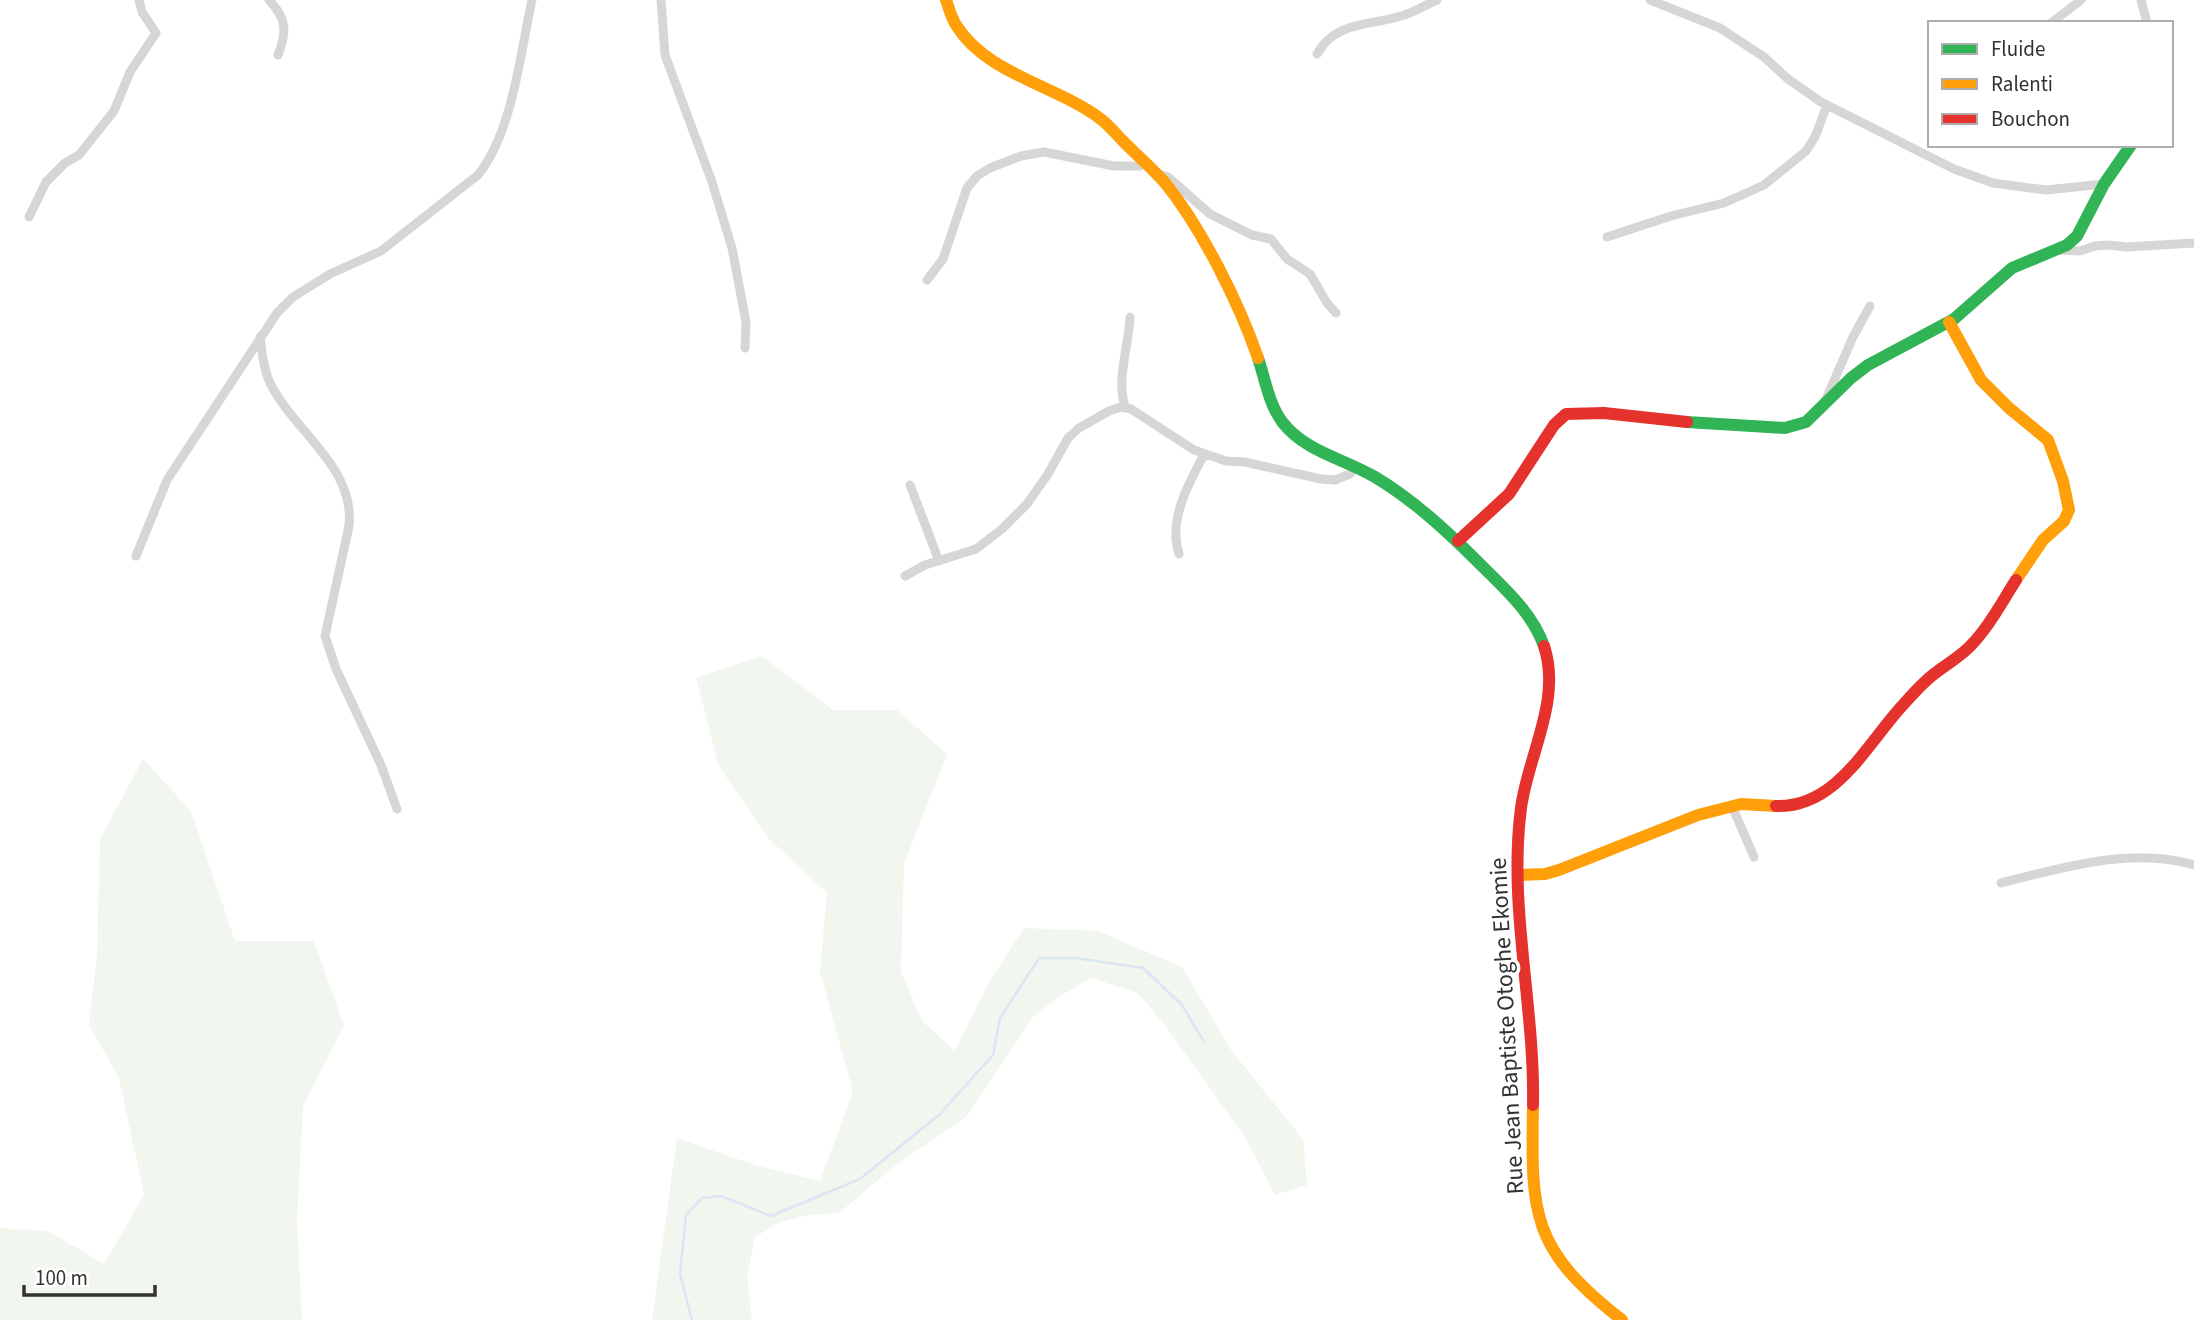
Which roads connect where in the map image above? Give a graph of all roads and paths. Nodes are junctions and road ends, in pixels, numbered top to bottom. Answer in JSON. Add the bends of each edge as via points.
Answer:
{"nodes":[{"id":1,"x":139,"y":0,"type":"edge"},
{"id":2,"x":269,"y":0,"type":"edge"},
{"id":3,"x":532,"y":0,"type":"edge"},
{"id":4,"x":661,"y":0,"type":"edge"},
{"id":5,"x":946,"y":0,"type":"edge"},
{"id":6,"x":1437,"y":0,"type":"edge"},
{"id":7,"x":1650,"y":0,"type":"edge"},
{"id":8,"x":2081,"y":0,"type":"edge"},
{"id":9,"x":2141,"y":0,"type":"edge"},
{"id":10,"x":2054,"y":21,"type":"edge"},
{"id":11,"x":2146,"y":21,"type":"edge"},
{"id":12,"x":1317,"y":54,"type":"dead end"},
{"id":13,"x":278,"y":55,"type":"dead end"},
{"id":14,"x":1827,"y":105,"type":"junction"},
{"id":15,"x":2130,"y":147,"type":"edge"},
{"id":16,"x":1137,"y":155,"type":"junction"},
{"id":17,"x":1157,"y":174,"type":"junction"},
{"id":18,"x":2105,"y":184,"type":"junction"},
{"id":19,"x":29,"y":217,"type":"dead end"},
{"id":20,"x":1607,"y":237,"type":"dead end"},
{"id":21,"x":2194,"y":243,"type":"edge"},
{"id":22,"x":2059,"y":250,"type":"junction"},
{"id":23,"x":927,"y":280,"type":"dead end"},
{"id":24,"x":1870,"y":306,"type":"dead end"},
{"id":25,"x":1336,"y":313,"type":"dead end"},
{"id":26,"x":1130,"y":317,"type":"dead end"},
{"id":27,"x":1949,"y":322,"type":"junction"},
{"id":28,"x":260,"y":337,"type":"junction"},
{"id":29,"x":745,"y":348,"type":"dead end"},
{"id":30,"x":1822,"y":407,"type":"junction"},
{"id":31,"x":1126,"y":408,"type":"junction"},
{"id":32,"x":1204,"y":455,"type":"junction"},
{"id":33,"x":1354,"y":467,"type":"junction"},
{"id":34,"x":910,"y":485,"type":"dead end"},
{"id":35,"x":1458,"y":541,"type":"junction"},
{"id":36,"x":1180,"y":554,"type":"dead end"},
{"id":37,"x":136,"y":556,"type":"dead end"},
{"id":38,"x":940,"y":561,"type":"junction"},
{"id":39,"x":905,"y":576,"type":"dead end"},
{"id":40,"x":1732,"y":806,"type":"junction"},
{"id":41,"x":397,"y":809,"type":"dead end"},
{"id":42,"x":1754,"y":857,"type":"dead end"},
{"id":43,"x":2194,"y":865,"type":"edge"},
{"id":44,"x":1520,"y":875,"type":"junction"},
{"id":45,"x":2001,"y":883,"type":"dead end"},
{"id":46,"x":1622,"y":1320,"type":"edge"}],
"edges":[{"from":1,"to":19,"type":"street","via":[[156,33],[130,72],[114,111],[79,155],[47,182]]},
{"from":2,"to":13,"type":"street","via":[[284,26]]},
{"from":3,"to":28,"type":"street","via":[[510,106],[478,175],[381,251],[293,297]]},
{"from":4,"to":29,"type":"street","via":[[665,55],[732,248],[745,313]]},
{"from":5,"to":16,"type":"street","name":"Rue Jean Baptiste Otoghe Ekomie","via":[[951,21],[976,47],[1019,76],[1090,111]]},
{"from":6,"to":12,"type":"street","via":[[1401,16],[1342,29],[1323,43]]},
{"from":7,"to":14,"type":"street","via":[[1736,37]]},
{"from":8,"to":10,"type":"street"},
{"from":9,"to":11,"type":"street"},
{"from":14,"to":18,"type":"street","via":[[1954,169],[1993,183],[2046,190]]},
{"from":14,"to":20,"type":"street","via":[[1806,151],[1764,185],[1724,204]]},
{"from":15,"to":18,"type":"street"},
{"from":16,"to":17,"type":"street","name":"Rue Jean Baptiste Otoghe Ekomie"},
{"from":16,"to":23,"type":"street","via":[[1140,166],[1114,166],[1044,152],[990,168],[967,188],[943,259]]},
{"from":17,"to":25,"type":"street","via":[[1168,177],[1210,214],[1252,235],[1271,239],[1287,259],[1310,274]]},
{"from":17,"to":33,"type":"street","name":"Rue Jean Baptiste Otoghe Ekomie","via":[[1198,234],[1242,314],[1281,420],[1302,440]]},
{"from":18,"to":22,"type":"street","via":[[2077,236]]},
{"from":21,"to":22,"type":"street"},
{"from":22,"to":27,"type":"street","via":[[2012,268]]},
{"from":24,"to":30,"type":"street"},
{"from":26,"to":31,"type":"street","via":[[1121,390]]},
{"from":27,"to":30,"type":"street","via":[[1868,365]]},
{"from":27,"to":40,"type":"street","via":[[1981,380],[2048,439],[2070,510],[2043,540],[1974,643],[1928,679],[1840,779],[1814,798],[1785,806]]},
{"from":28,"to":37,"type":"street","via":[[167,480]]},
{"from":28,"to":41,"type":"street","via":[[272,386],[326,458],[347,495],[349,526],[325,636]]},
{"from":30,"to":35,"type":"street","via":[[1806,422],[1785,428],[1566,414],[1553,425],[1509,494]]},
{"from":31,"to":32,"type":"street"},
{"from":31,"to":38,"type":"street","via":[[1089,421],[1068,438],[1027,505],[1002,529],[976,549]]},
{"from":32,"to":33,"type":"street","via":[[1321,479],[1335,480],[1350,474]]},
{"from":32,"to":36,"type":"street","via":[[1175,530]]},
{"from":33,"to":35,"type":"street","name":"Rue Jean Baptiste Otoghe Ekomie","via":[[1416,505]]},
{"from":34,"to":38,"type":"street"},
{"from":35,"to":44,"type":"street","name":"Rue Jean Baptiste Otoghe Ekomie","via":[[1519,603],[1546,650],[1548,704],[1522,800]]},
{"from":38,"to":39,"type":"street"},
{"from":40,"to":42,"type":"street"},
{"from":40,"to":44,"type":"street","via":[[1698,814],[1559,870]]},
{"from":43,"to":45,"type":"street","via":[[2180,860],[2124,858]]},
{"from":44,"to":46,"type":"street","name":"Rue Jean Baptiste Otoghe Ekomie","via":[[1534,1081],[1532,1190],[1555,1256],[1581,1287]]}]}
